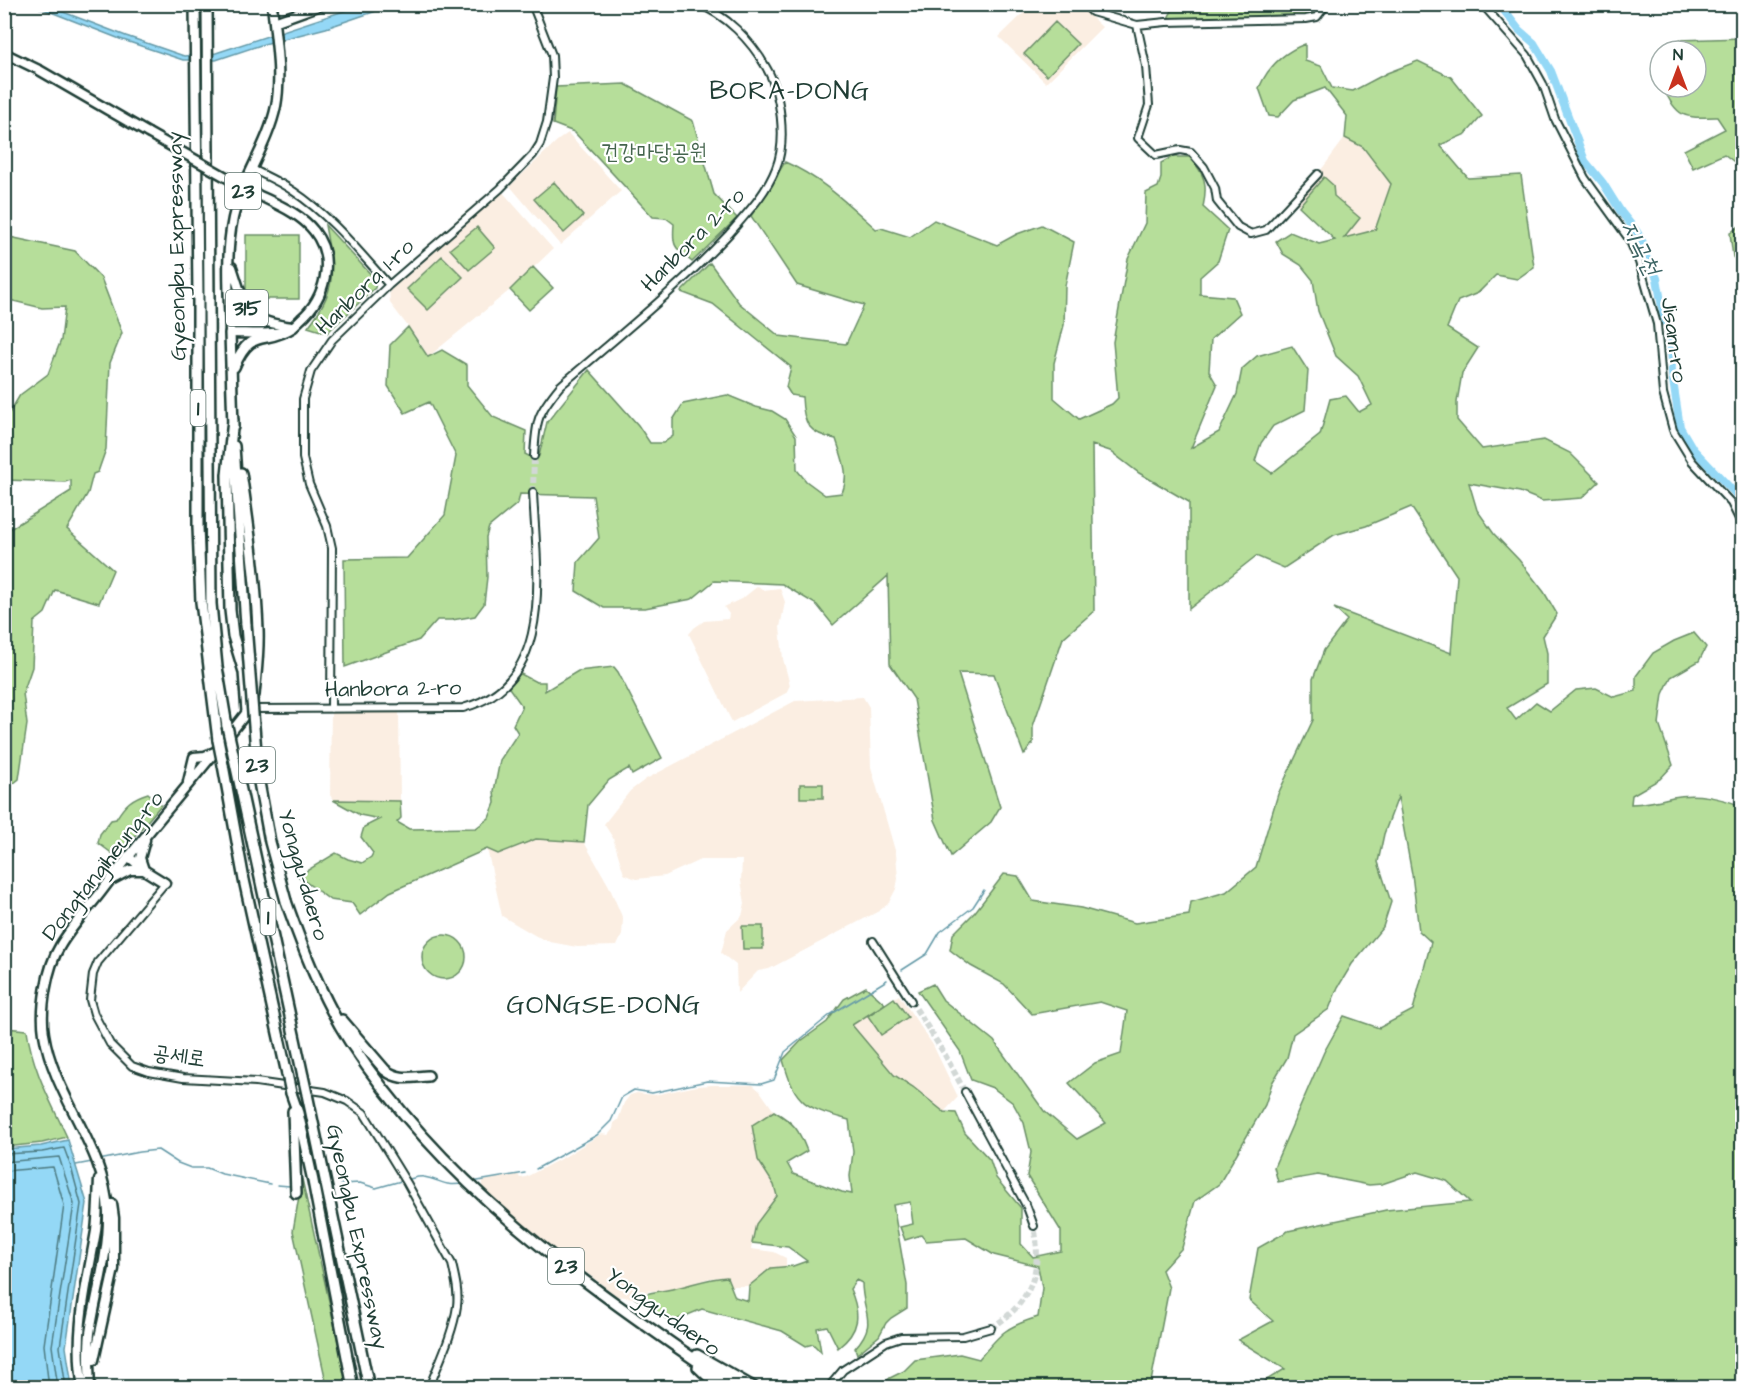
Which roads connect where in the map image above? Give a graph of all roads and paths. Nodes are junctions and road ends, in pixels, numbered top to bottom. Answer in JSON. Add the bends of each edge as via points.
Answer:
{"nodes":[{"id":1,"x":195,"y":4,"type":"edge"},
{"id":2,"x":207,"y":4,"type":"edge"},
{"id":3,"x":272,"y":4,"type":"edge"},
{"id":4,"x":324,"y":4,"type":"edge"},
{"id":5,"x":543,"y":4,"type":"edge"},
{"id":6,"x":697,"y":4,"type":"edge"},
{"id":7,"x":1084,"y":4,"type":"edge"},
{"id":8,"x":1327,"y":4,"type":"edge"},
{"id":9,"x":1482,"y":4,"type":"edge"},
{"id":10,"x":533,"y":7,"type":"edge"},
{"id":11,"x":274,"y":25,"type":"junction"},
{"id":12,"x":1137,"y":25,"type":"junction"},
{"id":13,"x":4,"y":53,"type":"edge"},
{"id":14,"x":252,"y":169,"type":"junction"},
{"id":15,"x":1318,"y":174,"type":"dead end"},
{"id":16,"x":228,"y":259,"type":"junction"},
{"id":17,"x":389,"y":285,"type":"junction"},
{"id":18,"x":293,"y":327,"type":"junction"},
{"id":19,"x":230,"y":333,"type":"junction"},
{"id":20,"x":232,"y":372,"type":"junction"},
{"id":21,"x":233,"y":420,"type":"junction"},
{"id":22,"x":534,"y":456,"type":"tunnel mouth"},
{"id":23,"x":533,"y":492,"type":"tunnel mouth"},
{"id":24,"x":1743,"y":525,"type":"edge"},
{"id":25,"x":258,"y":630,"type":"junction"},
{"id":26,"x":233,"y":636,"type":"junction"},
{"id":27,"x":331,"y":709,"type":"junction"},
{"id":28,"x":250,"y":711,"type":"junction"},
{"id":29,"x":218,"y":750,"type":"junction"},
{"id":30,"x":185,"y":790,"type":"junction"},
{"id":31,"x":145,"y":836,"type":"junction"},
{"id":32,"x":129,"y":856,"type":"junction"},
{"id":33,"x":144,"y":870,"type":"junction"},
{"id":34,"x":110,"y":880,"type":"junction"},
{"id":35,"x":165,"y":884,"type":"joint"},
{"id":36,"x":873,"y":941,"type":"dead end"},
{"id":37,"x":911,"y":1001,"type":"tunnel mouth"},
{"id":38,"x":331,"y":1006,"type":"junction"},
{"id":39,"x":428,"y":1076,"type":"dead end"},
{"id":40,"x":965,"y":1092,"type":"tunnel mouth"},
{"id":41,"x":292,"y":1096,"type":"junction"},
{"id":42,"x":99,"y":1168,"type":"junction"},
{"id":43,"x":295,"y":1193,"type":"dead end"},
{"id":44,"x":1034,"y":1226,"type":"tunnel mouth"},
{"id":45,"x":992,"y":1328,"type":"tunnel mouth"},
{"id":46,"x":682,"y":1350,"type":"junction"},
{"id":47,"x":83,"y":1388,"type":"edge"},
{"id":48,"x":91,"y":1388,"type":"edge"},
{"id":49,"x":353,"y":1388,"type":"edge"},
{"id":50,"x":369,"y":1388,"type":"edge"},
{"id":51,"x":429,"y":1388,"type":"edge"},
{"id":52,"x":720,"y":1388,"type":"edge"},
{"id":53,"x":736,"y":1388,"type":"edge"},
{"id":54,"x":755,"y":1388,"type":"edge"},
{"id":55,"x":828,"y":1388,"type":"edge"}],
"edges":[{"from":1,"to":41,"type":"highway","name":"Gyeongbu Expressway","number":"1","bridge":true,"via":[[201,602],[218,740],[244,880]]},
{"from":2,"to":50,"type":"highway","name":"Gyeongbu Expressway","number":"1","bridge":true,"via":[[210,604],[217,667]]},
{"from":3,"to":11,"type":"main road","number":"23"},
{"from":4,"to":11,"type":"main road"},
{"from":5,"to":10,"type":"street"},
{"from":6,"to":22,"type":"street","name":"Hanbora 2-ro","via":[[728,21],[762,58],[772,76],[781,122],[777,167],[756,205],[697,268],[547,402],[537,419]]},
{"from":7,"to":12,"type":"street","via":[[1092,12]]},
{"from":8,"to":12,"type":"street","via":[[1317,17],[1306,19]]},
{"from":9,"to":24,"type":"street","name":"Jisam-ro","via":[[1527,54],[1585,178],[1629,239],[1657,324],[1663,393],[1673,430],[1692,461],[1731,503]]},
{"from":10,"to":17,"type":"street","name":"Hanbora 1-ro","via":[[552,55],[548,122],[540,144],[500,189]]},
{"from":11,"to":14,"type":"main road","name":"Yonggu-daero","number":"23","via":[[279,74],[276,107]]},
{"from":12,"to":15,"type":"street","via":[[1149,105],[1138,138],[1156,154],[1191,152],[1204,167],[1217,201],[1238,227],[1251,234],[1266,230]]},
{"from":13,"to":18,"type":"main road","number":"315","bridge":true,"via":[[306,222],[322,246],[323,289],[308,313]]},
{"from":14,"to":16,"type":"main road","name":"Yonggu-daero","number":"23","via":[[234,216]]},
{"from":14,"to":17,"type":"street","via":[[314,205]]},
{"from":16,"to":18,"type":"main road","number":"315","via":[[249,313],[273,325]]},
{"from":16,"to":19,"type":"main road","name":"Yonggu-daero","number":"23"},
{"from":17,"to":27,"type":"street","name":"Hanbora 1-ro","via":[[332,340],[310,371],[303,399],[303,458],[332,548]]},
{"from":18,"to":19,"type":"main road","number":"315","via":[[283,332]]},
{"from":18,"to":20,"type":"highway","number":"315","via":[[245,346]]},
{"from":19,"to":20,"type":"highway","name":"Yonggu-daero","number":"23"},
{"from":20,"to":21,"type":"highway","name":"Yonggu-daero","number":"23"},
{"from":21,"to":25,"type":"highway","via":[[249,520]]},
{"from":21,"to":26,"type":"highway","via":[[227,475]]},
{"from":21,"to":38,"type":"highway","name":"Yonggu-daero","number":"23","bridge":true,"via":[[258,777],[286,901],[304,951]]},
{"from":23,"to":27,"type":"street","name":"Hanbora 2-ro","via":[[535,622],[518,672],[507,685],[479,704],[463,708]]},
{"from":25,"to":26,"type":"highway","via":[[252,642],[240,642]]},
{"from":25,"to":28,"type":"highway","via":[[258,666]]},
{"from":26,"to":28,"type":"highway"},
{"from":27,"to":28,"type":"street","name":"Hanbora 2-ro"},
{"from":28,"to":29,"type":"main road","name":"Dongtangiheung-ro"},
{"from":29,"to":30,"type":"main road","name":"Dongtangiheung-ro"},
{"from":29,"to":30,"type":"main road","via":[[194,757]]},
{"from":30,"to":31,"type":"main road","name":"Dongtangiheung-ro"},
{"from":31,"to":32,"type":"main road","name":"Dongtangiheung-ro"},
{"from":31,"to":33,"type":"main road","via":[[140,858]]},
{"from":32,"to":33,"type":"main road"},
{"from":32,"to":34,"type":"main road","name":"Dongtangiheung-ro"},
{"from":33,"to":34,"type":"main road","via":[[130,870]]},
{"from":33,"to":35,"type":"main road"},
{"from":34,"to":42,"type":"main road","name":"Dongtangiheung-ro","via":[[59,946],[48,980],[43,1016],[47,1049],[59,1082]]},
{"from":35,"to":51,"type":"street","name":"공세로","via":[[98,962],[90,1000],[100,1028],[132,1066],[149,1072],[325,1092],[364,1113],[452,1264],[457,1285],[456,1309]]},
{"from":36,"to":37,"type":"street"},
{"from":38,"to":39,"type":"highway","via":[[393,1076]]},
{"from":38,"to":46,"type":"highway","name":"Yonggu-daero","number":"23","via":[[379,1083],[430,1146],[491,1206],[535,1244]]},
{"from":40,"to":44,"type":"street"},
{"from":41,"to":43,"type":"highway"},
{"from":41,"to":49,"type":"highway","name":"Gyeongbu Expressway","number":"1","via":[[313,1181]]},
{"from":42,"to":47,"type":"main road","via":[[96,1228],[80,1319],[78,1360]]},
{"from":42,"to":48,"type":"main road","via":[[108,1212],[88,1355]]},
{"from":42,"to":48,"type":"main road","via":[[110,1187],[114,1269],[94,1350]]},
{"from":45,"to":55,"type":"street","via":[[963,1336],[901,1337],[886,1342],[843,1370]]},
{"from":46,"to":52,"type":"highway"},
{"from":46,"to":53,"type":"highway","name":"Yonggu-daero","number":"23"},
{"from":46,"to":54,"type":"highway"}]}
